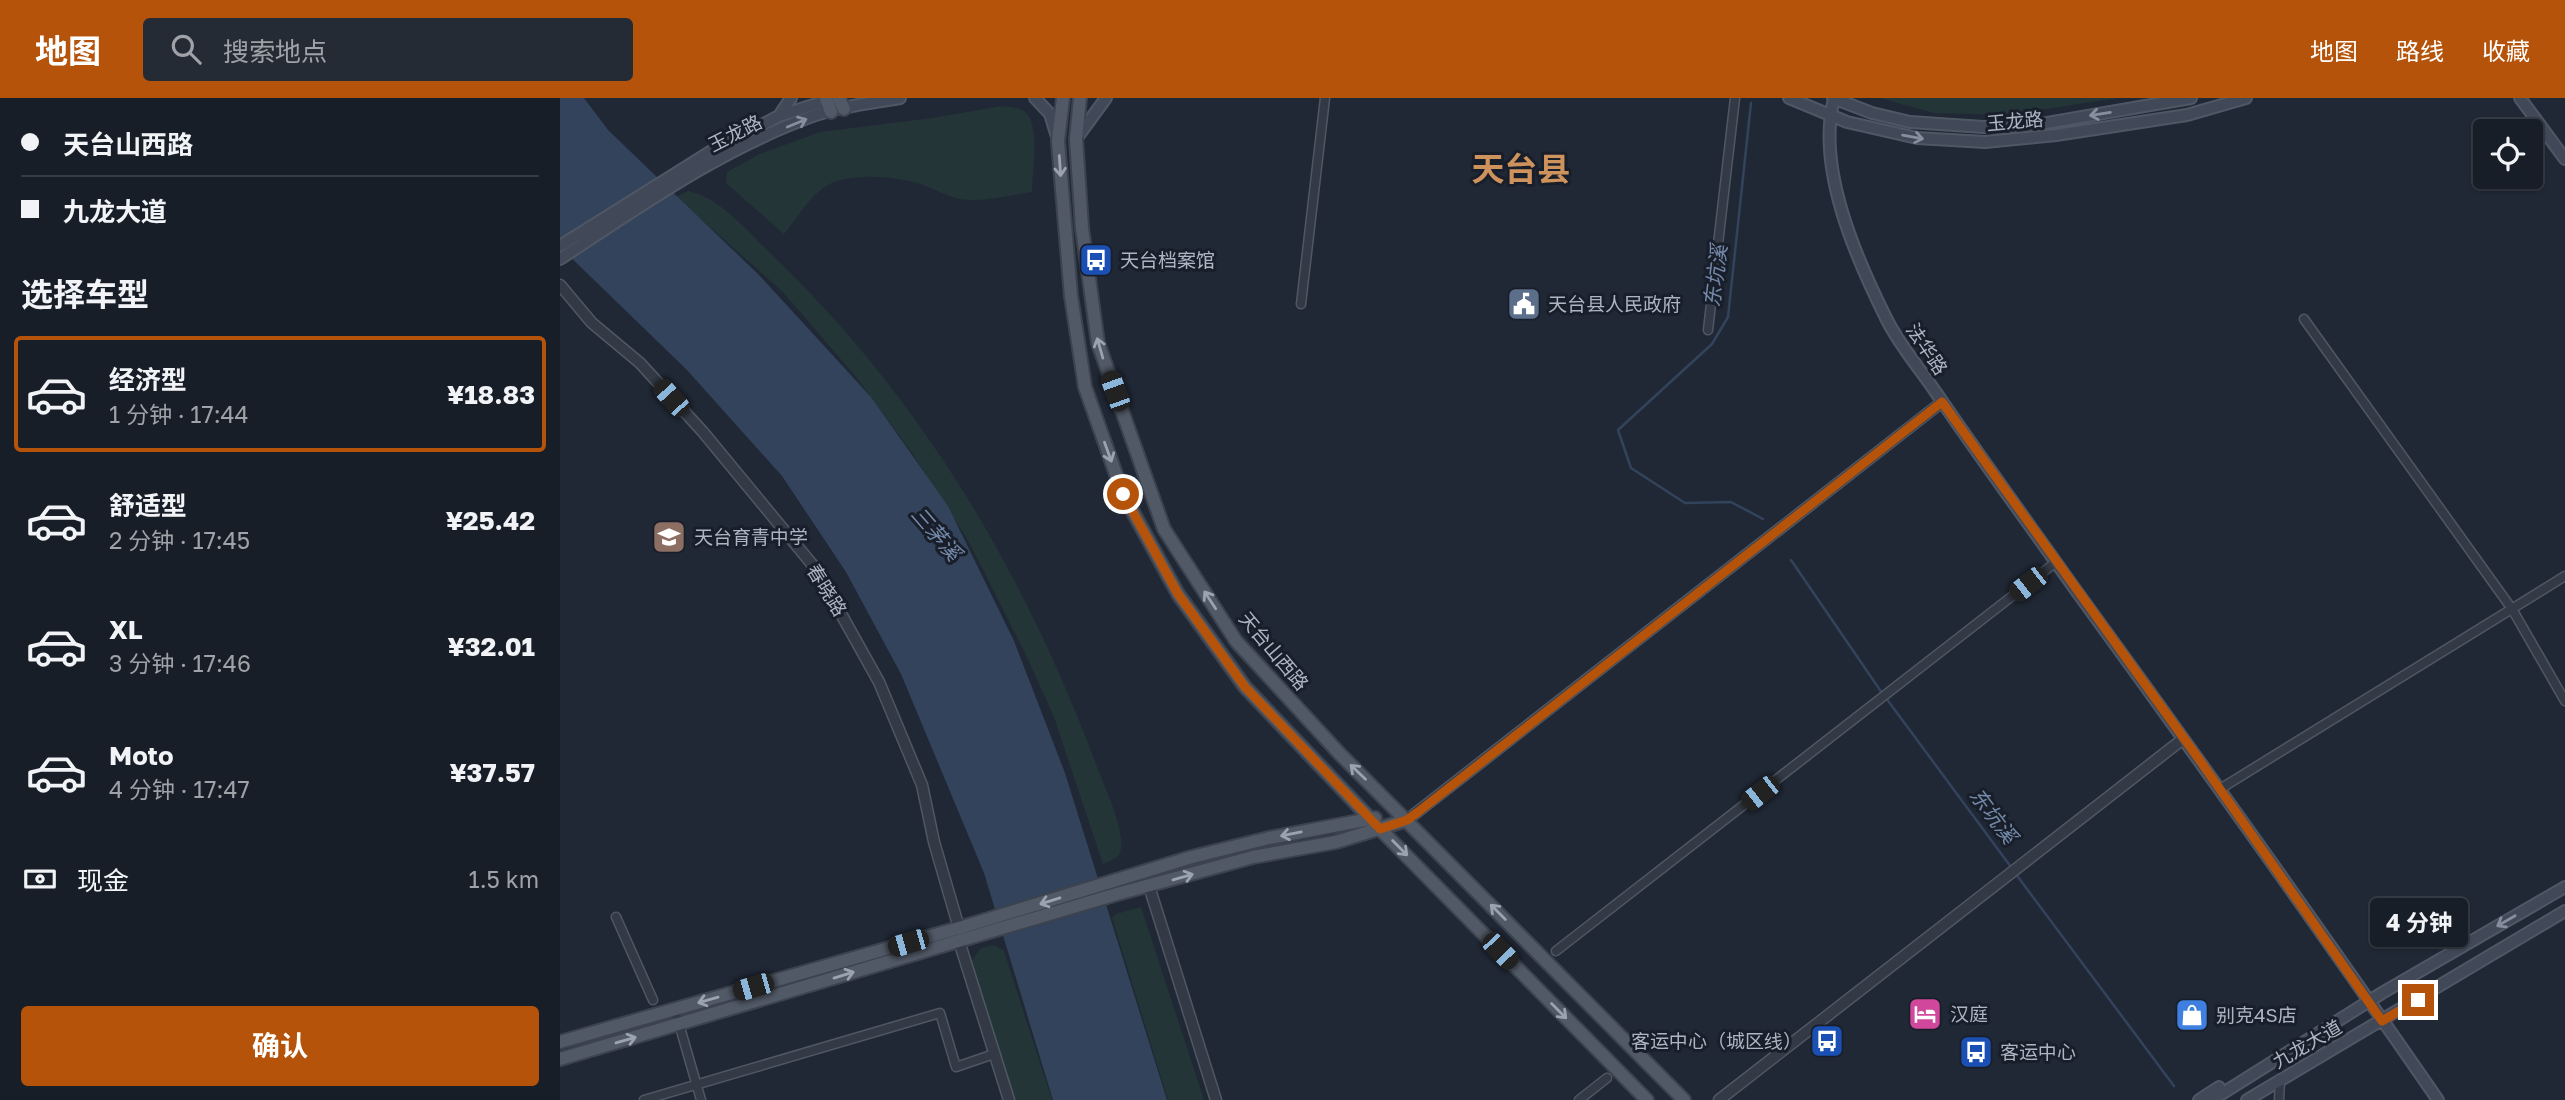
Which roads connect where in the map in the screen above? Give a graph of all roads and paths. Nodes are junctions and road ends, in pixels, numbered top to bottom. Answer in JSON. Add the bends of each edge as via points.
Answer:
{"nodes":[{"id":1,"x":791,"y":98,"type":"edge"},
{"id":2,"x":900,"y":98,"type":"edge"},
{"id":3,"x":1035,"y":98,"type":"edge"},
{"id":4,"x":1063,"y":98,"type":"edge"},
{"id":5,"x":1080,"y":98,"type":"edge"},
{"id":6,"x":1106,"y":98,"type":"edge"},
{"id":7,"x":1325,"y":98,"type":"edge"},
{"id":8,"x":1735,"y":98,"type":"edge"},
{"id":9,"x":1789,"y":98,"type":"edge"},
{"id":10,"x":1834,"y":98,"type":"edge"},
{"id":11,"x":2191,"y":98,"type":"edge"},
{"id":12,"x":2246,"y":98,"type":"edge"},
{"id":13,"x":2520,"y":98,"type":"edge"},
{"id":14,"x":834,"y":102,"type":"edge"},
{"id":15,"x":1830,"y":115,"type":"junction"},
{"id":16,"x":779,"y":116,"type":"junction"},
{"id":17,"x":1076,"y":139,"type":"junction"},
{"id":18,"x":1058,"y":141,"type":"junction"},
{"id":19,"x":2565,"y":159,"type":"edge"},
{"id":20,"x":666,"y":184,"type":"junction"},
{"id":21,"x":560,"y":246,"type":"edge"},
{"id":22,"x":560,"y":258,"type":"edge"},
{"id":23,"x":560,"y":285,"type":"edge"},
{"id":24,"x":1301,"y":304,"type":"dead end"},
{"id":25,"x":2304,"y":319,"type":"dead end"},
{"id":26,"x":1708,"y":330,"type":"dead end"},
{"id":27,"x":1942,"y":402,"type":"junction"},
{"id":28,"x":1164,"y":529,"type":"junction"},
{"id":29,"x":1147,"y":537,"type":"junction"},
{"id":30,"x":2056,"y":562,"type":"junction"},
{"id":31,"x":2565,"y":576,"type":"edge"},
{"id":32,"x":2512,"y":609,"type":"junction"},
{"id":33,"x":1271,"y":679,"type":"junction"},
{"id":34,"x":1253,"y":695,"type":"junction"},
{"id":35,"x":2565,"y":701,"type":"edge"},
{"id":36,"x":2183,"y":739,"type":"junction"},
{"id":37,"x":2220,"y":789,"type":"junction"},
{"id":38,"x":1370,"y":817,"type":"junction"},
{"id":39,"x":1407,"y":820,"type":"junction"},
{"id":40,"x":1380,"y":829,"type":"junction"},
{"id":41,"x":1149,"y":886,"type":"junction"},
{"id":42,"x":2565,"y":887,"type":"edge"},
{"id":43,"x":1116,"y":888,"type":"junction"},
{"id":44,"x":2565,"y":911,"type":"edge"},
{"id":45,"x":616,"y":917,"type":"dead end"},
{"id":46,"x":959,"y":934,"type":"junction"},
{"id":47,"x":1556,"y":951,"type":"dead end"},
{"id":48,"x":653,"y":1000,"type":"dead end"},
{"id":49,"x":2368,"y":1002,"type":"junction"},
{"id":50,"x":675,"y":1010,"type":"junction"},
{"id":51,"x":2382,"y":1021,"type":"junction"},
{"id":52,"x":680,"y":1024,"type":"junction"},
{"id":53,"x":560,"y":1042,"type":"edge"},
{"id":54,"x":2290,"y":1050,"type":"junction"},
{"id":55,"x":994,"y":1054,"type":"junction"},
{"id":56,"x":560,"y":1059,"type":"edge"},
{"id":57,"x":1607,"y":1079,"type":"dead end"},
{"id":58,"x":2280,"y":1079,"type":"junction"},
{"id":59,"x":697,"y":1084,"type":"junction"},
{"id":60,"x":644,"y":1100,"type":"edge"},
{"id":61,"x":701,"y":1100,"type":"edge"},
{"id":62,"x":1009,"y":1100,"type":"edge"},
{"id":63,"x":1216,"y":1100,"type":"edge"},
{"id":64,"x":1579,"y":1100,"type":"edge"},
{"id":65,"x":1647,"y":1100,"type":"edge"},
{"id":66,"x":1684,"y":1100,"type":"edge"},
{"id":67,"x":1718,"y":1100,"type":"edge"},
{"id":68,"x":2199,"y":1100,"type":"edge"},
{"id":69,"x":2212,"y":1100,"type":"edge"},
{"id":70,"x":2241,"y":1100,"type":"edge"},
{"id":71,"x":2247,"y":1100,"type":"edge"},
{"id":72,"x":2279,"y":1100,"type":"edge"},
{"id":73,"x":2438,"y":1100,"type":"edge"}],
"edges":[{"from":1,"to":16,"type":"main road"},
{"from":2,"to":14,"type":"main road","name":"玉龙路"},
{"from":3,"to":18,"type":"main road","via":[[1050,114]]},
{"from":4,"to":18,"type":"main road"},
{"from":5,"to":17,"type":"main road","name":"天台山西路"},
{"from":6,"to":17,"type":"main road"},
{"from":7,"to":24,"type":"street"},
{"from":8,"to":26,"type":"street"},
{"from":9,"to":15,"type":"main road","name":"玉龙路"},
{"from":11,"to":10,"type":"main road","name":"玉龙路","one_way":true,"via":[[2029,126],[1983,127],[1910,122]]},
{"from":10,"to":15,"type":"main road","name":"法华路"},
{"from":15,"to":12,"type":"main road","name":"玉龙路","one_way":true,"via":[[1917,138],[1986,142],[2187,115]]},
{"from":13,"to":19,"type":"main road"},
{"from":14,"to":16,"type":"main road","name":"玉龙路"},
{"from":20,"to":14,"type":"main road","name":"玉龙路","one_way":true,"via":[[818,115]]},
{"from":15,"to":27,"type":"main road","name":"法华路","via":[[1830,162],[1861,263],[1889,323]]},
{"from":16,"to":20,"type":"main road","name":"玉龙路","via":[[710,152]]},
{"from":28,"to":17,"type":"main road","name":"天台山西路","one_way":true,"via":[[1098,342],[1082,228]]},
{"from":18,"to":29,"type":"main road","one_way":true,"via":[[1071,296],[1085,387],[1123,494]]},
{"from":20,"to":21,"type":"main road"},
{"from":20,"to":22,"type":"main road"},
{"from":23,"to":46,"type":"street","name":"春晓路","via":[[592,323],[640,363],[703,432],[816,569],[879,682],[922,785]]},
{"from":25,"to":32,"type":"street"},
{"from":27,"to":30,"type":"main road","name":"法华路"},
{"from":27,"to":39,"type":"street"},
{"from":28,"to":29,"type":"main road"},
{"from":33,"to":28,"type":"main road","name":"天台山西路","one_way":true,"via":[[1236,641]]},
{"from":29,"to":34,"type":"main road","via":[[1178,594]]},
{"from":30,"to":36,"type":"main road","name":"法华路"},
{"from":30,"to":47,"type":"street"},
{"from":31,"to":32,"type":"street"},
{"from":32,"to":35,"type":"street"},
{"from":32,"to":37,"type":"street"},
{"from":33,"to":34,"type":"main road"},
{"from":39,"to":33,"type":"main road","name":"天台山西路","one_way":true},
{"from":34,"to":38,"type":"main road"},
{"from":36,"to":37,"type":"main road","name":"法华路"},
{"from":36,"to":67,"type":"street"},
{"from":37,"to":49,"type":"main road","name":"法华路"},
{"from":38,"to":39,"type":"main road"},
{"from":38,"to":40,"type":"main road"},
{"from":38,"to":43,"type":"main road","one_way":true,"via":[[1192,857]]},
{"from":39,"to":40,"type":"main road"},
{"from":66,"to":39,"type":"main road","name":"天台山西路","one_way":true},
{"from":41,"to":40,"type":"main road","one_way":true},
{"from":40,"to":65,"type":"main road","one_way":true},
{"from":41,"to":43,"type":"main road"},
{"from":41,"to":63,"type":"street"},
{"from":42,"to":49,"type":"main road","name":"九龙大道","one_way":true},
{"from":43,"to":46,"type":"main road"},
{"from":44,"to":51,"type":"main road","name":"九龙大道"},
{"from":45,"to":48,"type":"street"},
{"from":46,"to":50,"type":"main road","one_way":true},
{"from":52,"to":46,"type":"main road","one_way":true},
{"from":46,"to":55,"type":"street","name":"春晓路"},
{"from":49,"to":51,"type":"main road","name":"法华路"},
{"from":49,"to":54,"type":"main road","name":"九龙大道"},
{"from":50,"to":52,"type":"street"},
{"from":50,"to":53,"type":"main road"},
{"from":51,"to":58,"type":"main road","name":"九龙大道"},
{"from":51,"to":73,"type":"main road","name":"法华路"},
{"from":56,"to":52,"type":"main road","one_way":true},
{"from":52,"to":59,"type":"street"},
{"from":54,"to":68,"type":"main road"},
{"from":54,"to":69,"type":"main road"},
{"from":55,"to":59,"type":"street","via":[[956,1067],[940,1013]]},
{"from":55,"to":62,"type":"street","name":"春晓路"},
{"from":57,"to":64,"type":"street"},
{"from":58,"to":70,"type":"main road"},
{"from":58,"to":71,"type":"main road","name":"九龙大道"},
{"from":58,"to":72,"type":"street"},
{"from":59,"to":60,"type":"street"},
{"from":59,"to":61,"type":"street"}]}
